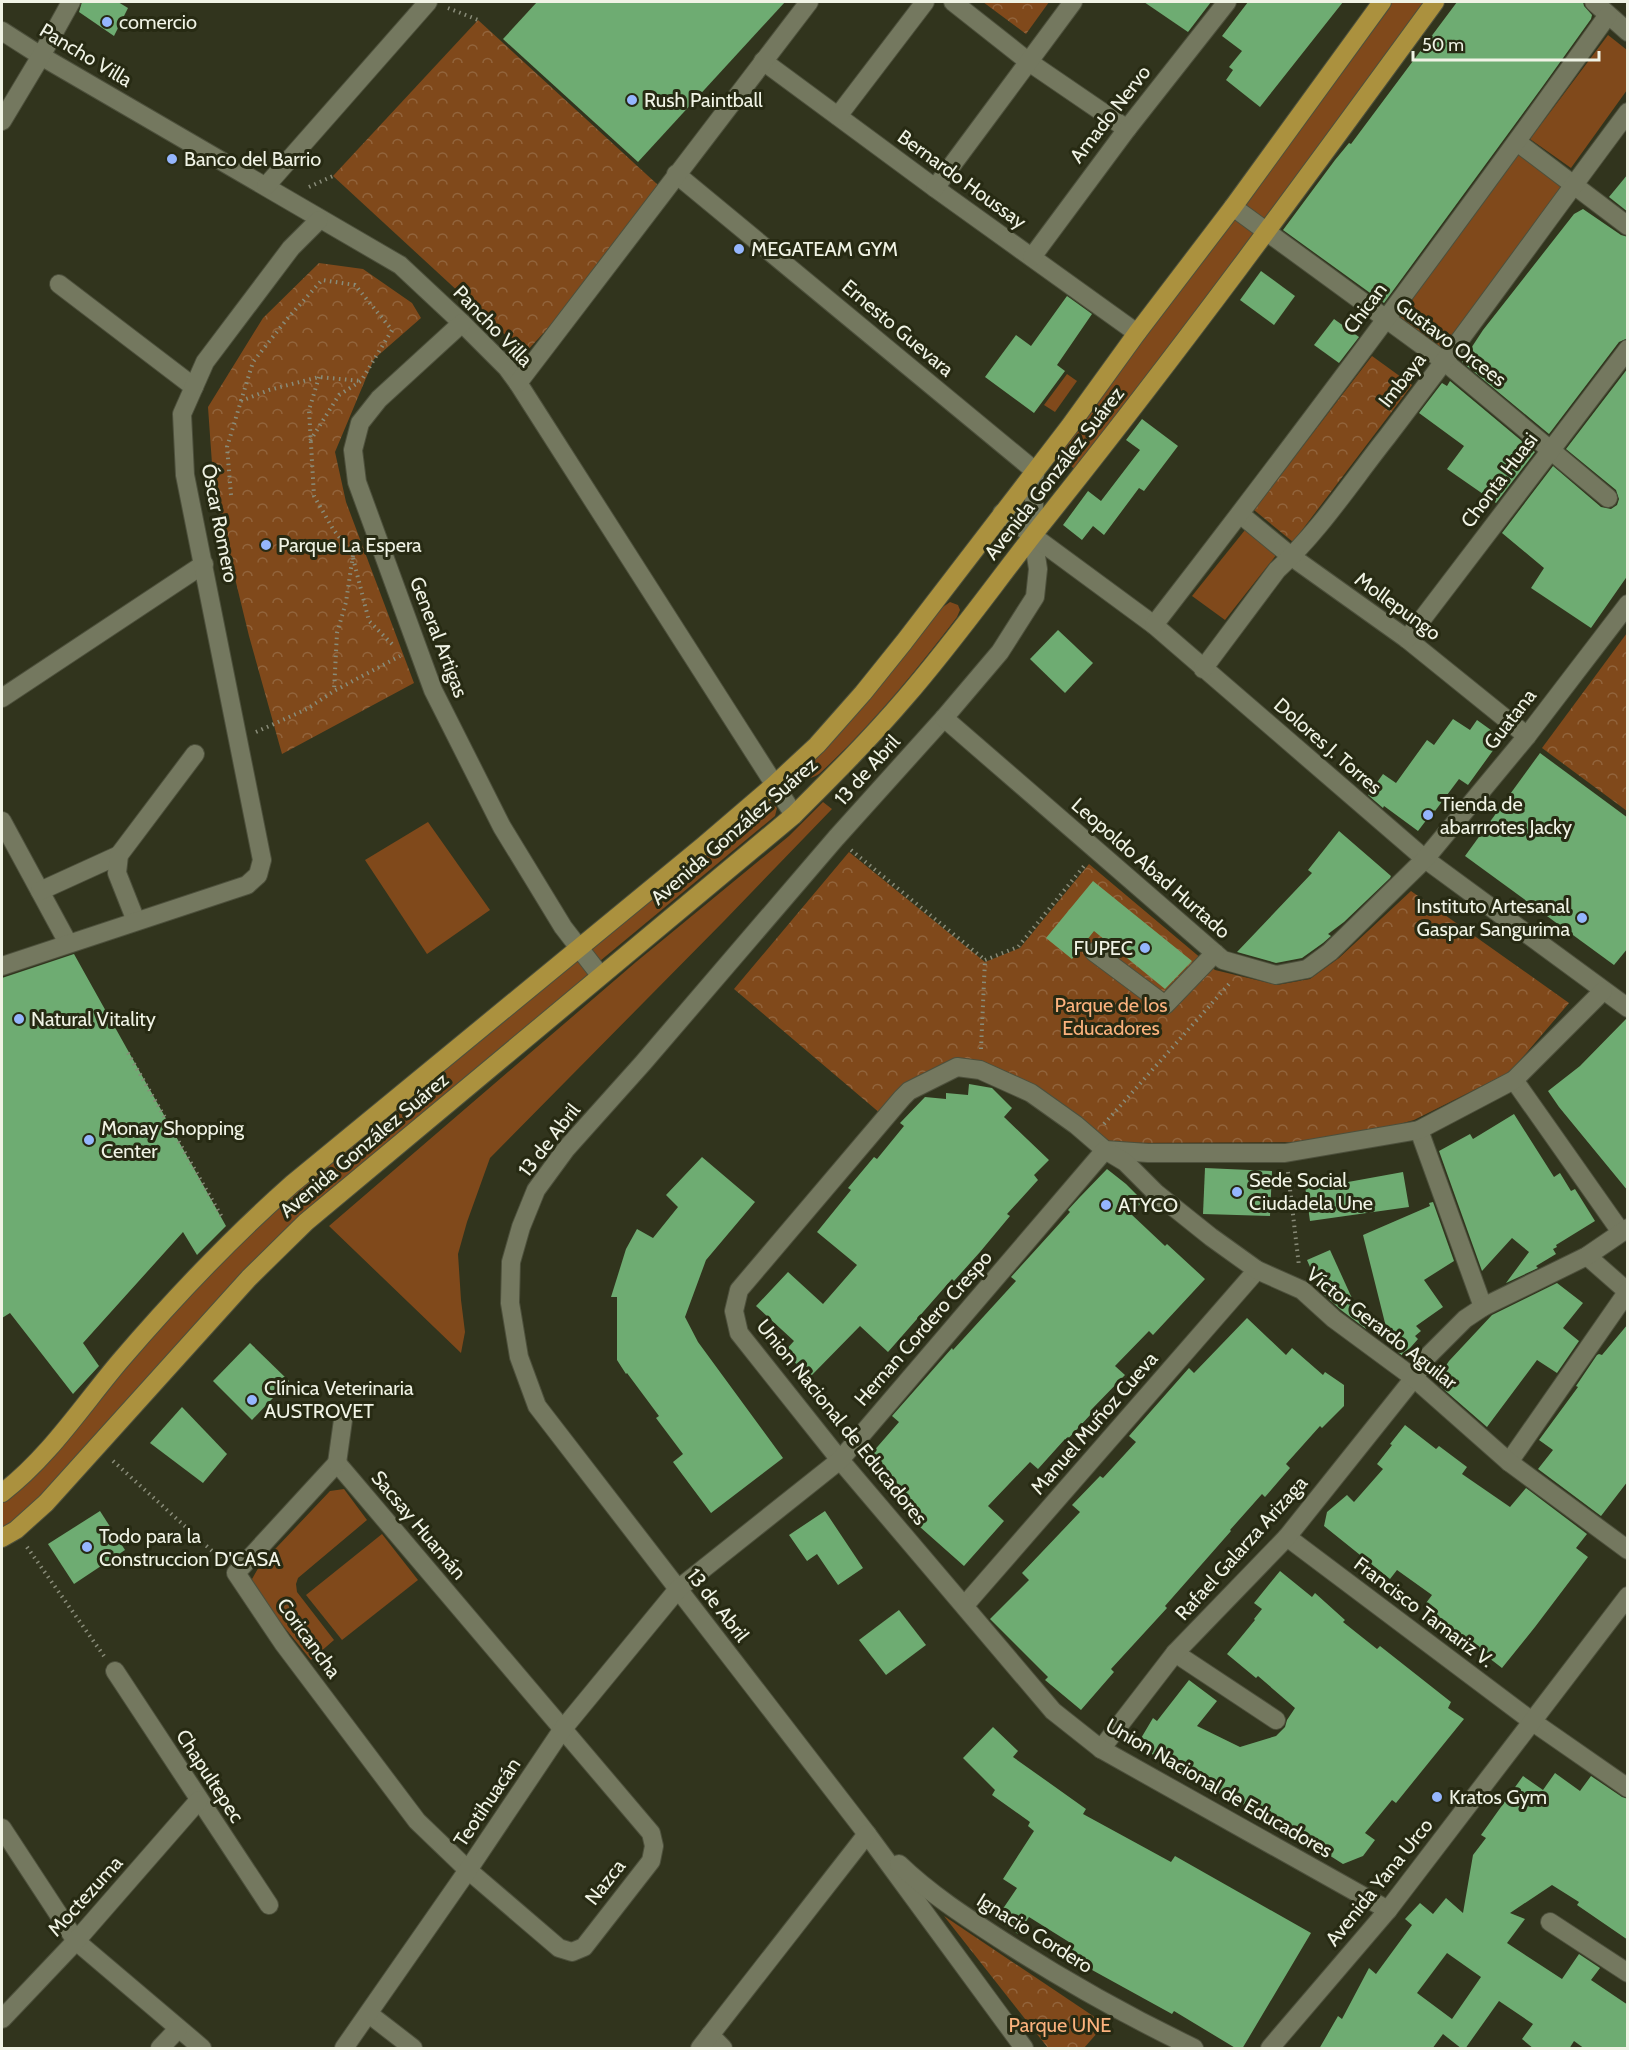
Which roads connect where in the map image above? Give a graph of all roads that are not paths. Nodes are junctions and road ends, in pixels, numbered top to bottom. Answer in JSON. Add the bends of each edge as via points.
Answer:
{"nodes":[{"id":1,"x":70,"y":2,"type":"edge"},
{"id":2,"x":809,"y":2,"type":"edge"},
{"id":3,"x":925,"y":2,"type":"edge"},
{"id":4,"x":953,"y":2,"type":"edge"},
{"id":5,"x":1073,"y":2,"type":"edge"},
{"id":6,"x":1227,"y":2,"type":"edge"},
{"id":7,"x":1382,"y":2,"type":"edge"},
{"id":8,"x":1435,"y":2,"type":"edge"},
{"id":9,"x":1594,"y":2,"type":"edge"},
{"id":10,"x":434,"y":3,"type":"edge"},
{"id":11,"x":1608,"y":15,"type":"junction"},
{"id":12,"x":2,"y":31,"type":"edge"},
{"id":13,"x":1628,"y":33,"type":"edge"},
{"id":14,"x":42,"y":56,"type":"junction"},
{"id":15,"x":763,"y":61,"type":"junction"},
{"id":16,"x":1029,"y":62,"type":"junction"},
{"id":17,"x":1628,"y":112,"type":"edge"},
{"id":18,"x":838,"y":116,"type":"junction"},
{"id":19,"x":2,"y":121,"type":"edge"},
{"id":20,"x":1126,"y":129,"type":"junction"},
{"id":21,"x":1517,"y":142,"type":"junction"},
{"id":22,"x":676,"y":174,"type":"junction"},
{"id":23,"x":1574,"y":184,"type":"junction"},
{"id":24,"x":266,"y":186,"type":"junction"},
{"id":25,"x":935,"y":188,"type":"junction"},
{"id":26,"x":1233,"y":207,"type":"junction"},
{"id":27,"x":319,"y":220,"type":"junction"},
{"id":28,"x":1628,"y":226,"type":"edge"},
{"id":29,"x":1267,"y":232,"type":"junction"},
{"id":30,"x":1032,"y":257,"type":"junction"},
{"id":31,"x":59,"y":284,"type":"dead end"},
{"id":32,"x":1384,"y":320,"type":"junction"},
{"id":33,"x":462,"y":322,"type":"junction"},
{"id":34,"x":1137,"y":333,"type":"junction"},
{"id":35,"x":1628,"y":349,"type":"edge"},
{"id":36,"x":1445,"y":362,"type":"junction"},
{"id":37,"x":518,"y":383,"type":"junction"},
{"id":38,"x":194,"y":387,"type":"junction"},
{"id":39,"x":1550,"y":450,"type":"junction"},
{"id":40,"x":1035,"y":471,"type":"junction"},
{"id":41,"x":1608,"y":498,"type":"dead end"},
{"id":42,"x":1002,"y":513,"type":"junction"},
{"id":43,"x":1240,"y":514,"type":"junction"},
{"id":44,"x":1033,"y":536,"type":"junction"},
{"id":45,"x":1292,"y":557,"type":"junction"},
{"id":46,"x":204,"y":564,"type":"junction"},
{"id":47,"x":1628,"y":604,"type":"edge"},
{"id":48,"x":1154,"y":625,"type":"junction"},
{"id":49,"x":1407,"y":639,"type":"junction"},
{"id":50,"x":1203,"y":669,"type":"junction"},
{"id":51,"x":2,"y":698,"type":"edge"},
{"id":52,"x":944,"y":718,"type":"junction"},
{"id":53,"x":1527,"y":736,"type":"junction"},
{"id":54,"x":195,"y":754,"type":"dead end"},
{"id":55,"x":774,"y":785,"type":"junction"},
{"id":56,"x":794,"y":815,"type":"junction"},
{"id":57,"x":2,"y":821,"type":"edge"},
{"id":58,"x":119,"y":855,"type":"junction"},
{"id":59,"x":1425,"y":859,"type":"junction"},
{"id":60,"x":40,"y":891,"type":"junction"},
{"id":61,"x":136,"y":921,"type":"junction"},
{"id":62,"x":68,"y":943,"type":"junction"},
{"id":63,"x":579,"y":949,"type":"junction"},
{"id":64,"x":1094,"y":952,"type":"dead end"},
{"id":65,"x":1215,"y":953,"type":"junction"},
{"id":66,"x":2,"y":966,"type":"edge"},
{"id":67,"x":600,"y":975,"type":"junction"},
{"id":68,"x":1603,"y":991,"type":"junction"},
{"id":69,"x":1626,"y":1003,"type":"edge"},
{"id":70,"x":1514,"y":1080,"type":"junction"},
{"id":71,"x":1419,"y":1130,"type":"junction"},
{"id":72,"x":1098,"y":1144,"type":"junction"},
{"id":73,"x":1624,"y":1230,"type":"edge"},
{"id":74,"x":1587,"y":1256,"type":"junction"},
{"id":75,"x":1257,"y":1270,"type":"junction"},
{"id":76,"x":1627,"y":1291,"type":"edge"},
{"id":77,"x":1483,"y":1307,"type":"junction"},
{"id":78,"x":1414,"y":1378,"type":"junction"},
{"id":79,"x":343,"y":1420,"type":"dead end"},
{"id":80,"x":840,"y":1460,"type":"junction"},
{"id":81,"x":1509,"y":1462,"type":"junction"},
{"id":82,"x":337,"y":1463,"type":"junction"},
{"id":83,"x":2,"y":1493,"type":"edge"},
{"id":84,"x":9,"y":1534,"type":"edge"},
{"id":85,"x":1287,"y":1537,"type":"junction"},
{"id":86,"x":1628,"y":1550,"type":"edge"},
{"id":87,"x":678,"y":1589,"type":"junction"},
{"id":88,"x":1628,"y":1596,"type":"edge"},
{"id":89,"x":965,"y":1605,"type":"junction"},
{"id":90,"x":1175,"y":1653,"type":"junction"},
{"id":91,"x":115,"y":1671,"type":"road end"},
{"id":92,"x":1276,"y":1720,"type":"dead end"},
{"id":93,"x":1533,"y":1722,"type":"junction"},
{"id":94,"x":562,"y":1730,"type":"junction"},
{"id":95,"x":1101,"y":1749,"type":"junction"},
{"id":96,"x":1628,"y":1788,"type":"edge"},
{"id":97,"x":199,"y":1800,"type":"junction"},
{"id":98,"x":2,"y":1828,"type":"edge"},
{"id":99,"x":867,"y":1834,"type":"junction"},
{"id":100,"x":468,"y":1870,"type":"junction"},
{"id":101,"x":269,"y":1905,"type":"dead end"},
{"id":102,"x":1388,"y":1910,"type":"junction"},
{"id":103,"x":1550,"y":1922,"type":"dead end"},
{"id":104,"x":76,"y":1941,"type":"junction"},
{"id":105,"x":1628,"y":1973,"type":"edge"},
{"id":106,"x":369,"y":2014,"type":"junction"},
{"id":107,"x":2,"y":2019,"type":"edge"},
{"id":108,"x":178,"y":2029,"type":"junction"},
{"id":109,"x":705,"y":2042,"type":"edge"},
{"id":110,"x":160,"y":2049,"type":"edge"},
{"id":111,"x":202,"y":2049,"type":"edge"},
{"id":112,"x":344,"y":2049,"type":"edge"},
{"id":113,"x":413,"y":2049,"type":"edge"},
{"id":114,"x":723,"y":2049,"type":"edge"},
{"id":115,"x":1024,"y":2049,"type":"edge"},
{"id":116,"x":1194,"y":2049,"type":"edge"},
{"id":117,"x":1270,"y":2049,"type":"edge"}],
"edges":[{"from":1,"to":14,"type":"street"},
{"from":2,"to":15,"type":"street"},
{"from":3,"to":18,"type":"street"},
{"from":4,"to":16,"type":"street"},
{"from":5,"to":16,"type":"street"},
{"from":6,"to":20,"type":"street","name":"Amado Nervo"},
{"from":7,"to":26,"type":"main road","name":"Avenida González Suárez"},
{"from":8,"to":29,"type":"main road","name":"Avenida González Suárez"},
{"from":9,"to":11,"type":"street"},
{"from":10,"to":24,"type":"street"},
{"from":11,"to":13,"type":"street"},
{"from":11,"to":21,"type":"street","name":"Chican"},
{"from":12,"to":14,"type":"street","name":"Pancho Villa"},
{"from":14,"to":19,"type":"street"},
{"from":14,"to":24,"type":"street","name":"Pancho Villa"},
{"from":15,"to":18,"type":"street","name":"Bernardo Houssay"},
{"from":15,"to":22,"type":"street"},
{"from":16,"to":20,"type":"street"},
{"from":16,"to":25,"type":"street"},
{"from":17,"to":23,"type":"street","name":"Imbaya"},
{"from":18,"to":25,"type":"street","name":"Bernardo Houssay"},
{"from":20,"to":30,"type":"street","name":"Amado Nervo"},
{"from":21,"to":23,"type":"street"},
{"from":21,"to":32,"type":"street","name":"Chican"},
{"from":22,"to":37,"type":"street"},
{"from":22,"to":40,"type":"street","name":"Ernesto Guevara"},
{"from":23,"to":28,"type":"street"},
{"from":23,"to":36,"type":"street","name":"Imbaya"},
{"from":24,"to":27,"type":"street","name":"Pancho Villa"},
{"from":25,"to":30,"type":"street","name":"Bernardo Houssay"},
{"from":26,"to":29,"type":"street","name":"Gustavo Orcees"},
{"from":26,"to":34,"type":"main road","name":"Avenida González Suárez"},
{"from":27,"to":33,"type":"street","name":"Pancho Villa","via":[[400,265]]},
{"from":27,"to":38,"type":"street","name":"Óscar Romero","via":[[291,248],[205,362]]},
{"from":29,"to":32,"type":"street","name":"Gustavo Orcees"},
{"from":29,"to":44,"type":"main road","name":"Avenida González Suárez"},
{"from":30,"to":34,"type":"street","name":"Bernardo Houssay"},
{"from":31,"to":38,"type":"street"},
{"from":32,"to":36,"type":"street","name":"Gustavo Orcees"},
{"from":32,"to":43,"type":"street","name":"Chican"},
{"from":33,"to":37,"type":"street","name":"Pancho Villa"},
{"from":33,"to":63,"type":"street","name":"General Artigas","via":[[379,399],[360,423],[353,450],[357,482],[433,690],[502,827]]},
{"from":34,"to":40,"type":"main road","name":"Avenida González Suárez"},
{"from":35,"to":39,"type":"street","name":"Chonta Huasi"},
{"from":36,"to":39,"type":"street","name":"Gustavo Orcees"},
{"from":36,"to":45,"type":"street","name":"Imbaya"},
{"from":37,"to":55,"type":"street","name":"Pancho Villa"},
{"from":38,"to":46,"type":"street","name":"Óscar Romero","via":[[182,414],[185,476]]},
{"from":39,"to":41,"type":"street","name":"Gustavo Orcees"},
{"from":39,"to":49,"type":"street","name":"Chonta Huasi"},
{"from":40,"to":42,"type":"main road","name":"Avenida González Suárez"},
{"from":40,"to":44,"type":"street","name":"13 de Abril"},
{"from":42,"to":44,"type":"street","name":"Dolores J. Torres"},
{"from":42,"to":55,"type":"main road","name":"Avenida González Suárez","via":[[862,693],[817,745]]},
{"from":43,"to":45,"type":"street","name":"Mollepungo"},
{"from":43,"to":48,"type":"street","name":"Chican"},
{"from":44,"to":48,"type":"street","name":"Dolores J. Torres"},
{"from":44,"to":52,"type":"street","name":"13 de Abril","via":[[1038,569],[1035,597],[1000,652]]},
{"from":44,"to":56,"type":"main road","name":"Avenida González Suárez","via":[[906,697]]},
{"from":45,"to":49,"type":"street","name":"Mollepungo"},
{"from":45,"to":50,"type":"street","name":"Imbaya","via":[[1277,570]]},
{"from":46,"to":51,"type":"street"},
{"from":46,"to":61,"type":"street","name":"Óscar Romero","via":[[262,860],[258,874],[247,885]]},
{"from":47,"to":53,"type":"street","name":"Guatana"},
{"from":48,"to":50,"type":"street","name":"Dolores J. Torres"},
{"from":49,"to":53,"type":"street","name":"Mollepungo"},
{"from":50,"to":59,"type":"street","name":"Dolores J. Torres"},
{"from":52,"to":65,"type":"street","name":"Leopoldo Abad Hurtado"},
{"from":52,"to":87,"type":"street","name":"13 de Abril","via":[[566,1149],[536,1190],[521,1227],[511,1262],[510,1303],[519,1357],[537,1406]]},
{"from":53,"to":59,"type":"street","name":"Guatana"},
{"from":54,"to":58,"type":"street"},
{"from":55,"to":56,"type":"street","name":"Pancho Villa"},
{"from":55,"to":63,"type":"main road","name":"Avenida González Suárez"},
{"from":56,"to":67,"type":"main road","name":"Avenida González Suárez"},
{"from":57,"to":60,"type":"street"},
{"from":58,"to":60,"type":"street"},
{"from":58,"to":61,"type":"street","via":[[117,873]]},
{"from":59,"to":65,"type":"street","name":"Leopoldo Abad Hurtado","via":[[1330,952],[1307,969],[1276,975],[1223,960]]},
{"from":59,"to":68,"type":"street","name":"Dolores J. Torres"},
{"from":60,"to":62,"type":"street"},
{"from":61,"to":62,"type":"street"},
{"from":62,"to":66,"type":"street"},
{"from":63,"to":67,"type":"street","name":"General Artigas"},
{"from":63,"to":83,"type":"main road","name":"Avenida González Suárez","via":[[301,1177],[233,1238],[141,1336],[32,1467]]},
{"from":64,"to":65,"type":"street","via":[[1165,1005]]},
{"from":67,"to":84,"type":"main road","name":"Avenida González Suárez","via":[[306,1222],[249,1278],[46,1503]]},
{"from":68,"to":69,"type":"street","name":"Dolores J. Torres"},
{"from":68,"to":70,"type":"street"},
{"from":70,"to":71,"type":"street"},
{"from":70,"to":73,"type":"street"},
{"from":71,"to":72,"type":"street","via":[[1285,1153],[1148,1153]]},
{"from":71,"to":77,"type":"street"},
{"from":72,"to":75,"type":"street","name":"Víctor Gerardo Aguilar"},
{"from":72,"to":80,"type":"street","name":"Hernan Cordero Crespo"},
{"from":72,"to":80,"type":"street","name":"Union Nacional de Educadores","via":[[1031,1093],[980,1070],[957,1067],[902,1098],[738,1290],[734,1311],[739,1333]]},
{"from":73,"to":74,"type":"street","name":"Rafael Galarza Arizaga"},
{"from":74,"to":76,"type":"street"},
{"from":74,"to":77,"type":"street","name":"Rafael Galarza Arizaga"},
{"from":75,"to":78,"type":"street","name":"Víctor Gerardo Aguilar","via":[[1302,1290],[1334,1319]]},
{"from":75,"to":89,"type":"street","name":"Manuel Muñoz Cueva"},
{"from":76,"to":81,"type":"street"},
{"from":77,"to":78,"type":"street","name":"Rafael Galarza Arizaga","via":[[1465,1319],[1426,1358]]},
{"from":78,"to":81,"type":"street","name":"Víctor Gerardo Aguilar"},
{"from":78,"to":85,"type":"street","name":"Rafael Galarza Arizaga"},
{"from":79,"to":82,"type":"street"},
{"from":80,"to":87,"type":"street","name":"Hernan Cordero Crespo"},
{"from":80,"to":89,"type":"street","name":"Union Nacional de Educadores"},
{"from":81,"to":86,"type":"street","name":"Víctor Gerardo Aguilar"},
{"from":82,"to":94,"type":"street","name":"Sacsay Huamán"},
{"from":82,"to":100,"type":"street","name":"Coricancha","via":[[236,1573],[283,1643],[417,1821]]},
{"from":85,"to":90,"type":"street","name":"Rafael Galarza Arizaga"},
{"from":85,"to":93,"type":"street","name":"Francisco Tamariz V."},
{"from":87,"to":94,"type":"street","name":"Teotihuacán"},
{"from":87,"to":99,"type":"street","name":"13 de Abril"},
{"from":88,"to":93,"type":"street","name":"Avenida Yana Urco"},
{"from":89,"to":95,"type":"street","name":"Union Nacional de Educadores","via":[[1053,1711]]},
{"from":90,"to":92,"type":"street"},
{"from":90,"to":95,"type":"street","name":"Rafael Galarza Arizaga"},
{"from":91,"to":97,"type":"street","name":"Chapultepec"},
{"from":93,"to":96,"type":"street","name":"Francisco Tamariz V."},
{"from":93,"to":102,"type":"street","name":"Avenida Yana Urco"},
{"from":94,"to":100,"type":"street","name":"Teotihuacán"},
{"from":94,"to":100,"type":"street","name":"Nazca","via":[[651,1833],[651,1861],[584,1947],[572,1952],[559,1948]]},
{"from":95,"to":102,"type":"street","name":"Union Nacional de Educadores"},
{"from":97,"to":101,"type":"street","name":"Chapultepec"},
{"from":97,"to":104,"type":"street","name":"Moctezuma"},
{"from":98,"to":104,"type":"street"},
{"from":99,"to":109,"type":"street"},
{"from":99,"to":115,"type":"street","name":"13 de Abril"},
{"from":99,"to":116,"type":"street","name":"Ignacio Cordero","via":[[911,1875],[972,1921],[1128,2016]]},
{"from":100,"to":106,"type":"street","name":"Teotihuacán"},
{"from":102,"to":117,"type":"street","name":"Avenida Yana Urco"},
{"from":103,"to":105,"type":"street"},
{"from":104,"to":107,"type":"street","name":"Moctezuma"},
{"from":104,"to":108,"type":"street"},
{"from":106,"to":112,"type":"street","name":"Teotihuacán"},
{"from":106,"to":113,"type":"street"},
{"from":108,"to":110,"type":"street"},
{"from":108,"to":111,"type":"street"},
{"from":109,"to":114,"type":"street"}]}
